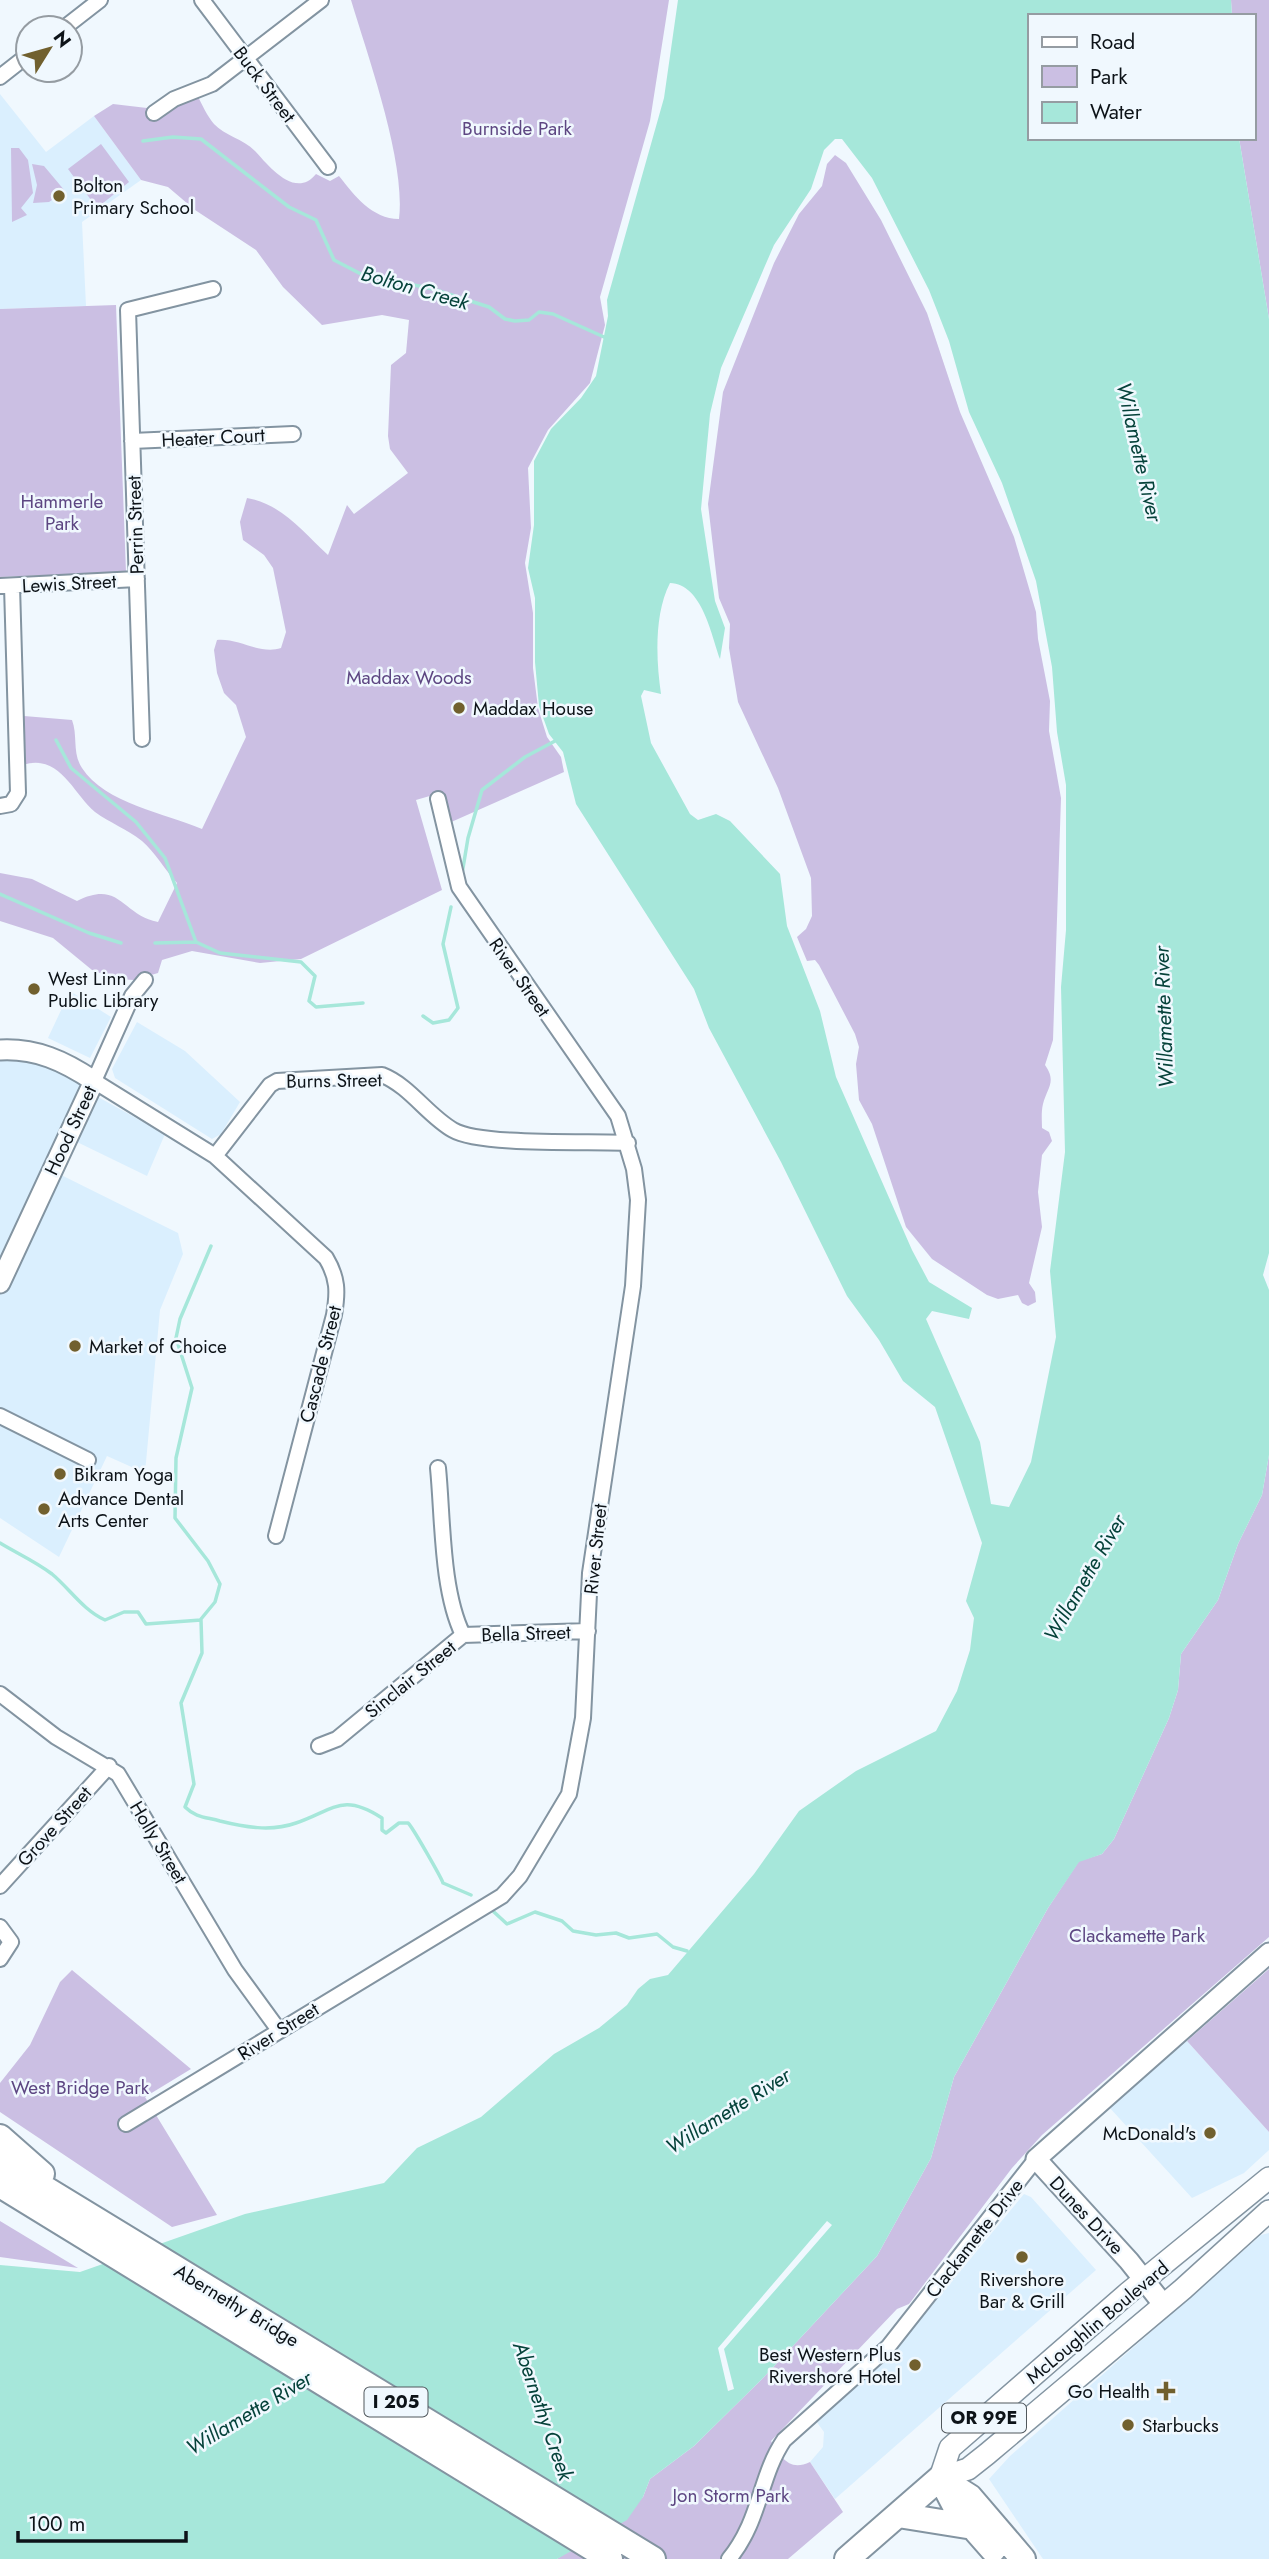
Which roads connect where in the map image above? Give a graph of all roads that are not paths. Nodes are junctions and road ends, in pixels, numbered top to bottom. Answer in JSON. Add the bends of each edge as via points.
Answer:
{"nodes":[{"id":1,"x":100,"y":0,"type":"edge"},
{"id":2,"x":202,"y":0,"type":"edge"},
{"id":3,"x":321,"y":0,"type":"edge"},
{"id":4,"x":82,"y":14,"type":"edge"},
{"id":5,"x":246,"y":58,"type":"junction"},
{"id":6,"x":14,"y":66,"type":"edge"},
{"id":7,"x":0,"y":77,"type":"edge"},
{"id":8,"x":154,"y":113,"type":"dead end"},
{"id":9,"x":328,"y":167,"type":"dead end"},
{"id":10,"x":213,"y":289,"type":"dead end"},
{"id":11,"x":293,"y":434,"type":"dead end"},
{"id":12,"x":132,"y":441,"type":"junction"},
{"id":13,"x":137,"y":579,"type":"junction"},
{"id":14,"x":6,"y":586,"type":"edge"},
{"id":15,"x":142,"y":739,"type":"dead end"},
{"id":16,"x":438,"y":799,"type":"dead end"},
{"id":17,"x":7,"y":804,"type":"edge"},
{"id":18,"x":145,"y":980,"type":"dead end"},
{"id":19,"x":0,"y":1050,"type":"edge"},
{"id":20,"x":94,"y":1081,"type":"junction"},
{"id":21,"x":628,"y":1143,"type":"junction"},
{"id":22,"x":215,"y":1156,"type":"junction"},
{"id":23,"x":0,"y":1283,"type":"edge"},
{"id":24,"x":0,"y":1416,"type":"edge"},
{"id":25,"x":88,"y":1460,"type":"dead end"},
{"id":26,"x":438,"y":1468,"type":"dead end"},
{"id":27,"x":276,"y":1536,"type":"dead end"},
{"id":28,"x":588,"y":1631,"type":"junction"},
{"id":29,"x":463,"y":1635,"type":"junction"},
{"id":30,"x":0,"y":1694,"type":"edge"},
{"id":31,"x":319,"y":1746,"type":"dead end"},
{"id":32,"x":108,"y":1766,"type":"junction"},
{"id":33,"x":0,"y":1886,"type":"edge"},
{"id":34,"x":0,"y":1927,"type":"edge"},
{"id":35,"x":1269,"y":1953,"type":"edge"},
{"id":36,"x":0,"y":1959,"type":"edge"},
{"id":37,"x":278,"y":2029,"type":"junction"},
{"id":38,"x":126,"y":2124,"type":"dead end"},
{"id":39,"x":0,"y":2137,"type":"edge"},
{"id":40,"x":1035,"y":2159,"type":"junction"},
{"id":41,"x":0,"y":2161,"type":"edge"},
{"id":42,"x":1269,"y":2178,"type":"edge"},
{"id":43,"x":0,"y":2186,"type":"edge"},
{"id":44,"x":1269,"y":2211,"type":"edge"},
{"id":45,"x":90,"y":2216,"type":"junction"},
{"id":46,"x":1144,"y":2281,"type":"junction"},
{"id":47,"x":1163,"y":2304,"type":"junction"},
{"id":48,"x":940,"y":2478,"type":"junction"},
{"id":49,"x":898,"y":2515,"type":"junction"},
{"id":50,"x":973,"y":2527,"type":"junction"},
{"id":51,"x":610,"y":2559,"type":"edge"},
{"id":52,"x":653,"y":2559,"type":"edge"},
{"id":53,"x":729,"y":2559,"type":"edge"},
{"id":54,"x":847,"y":2559,"type":"edge"},
{"id":55,"x":1002,"y":2559,"type":"edge"},
{"id":56,"x":1023,"y":2559,"type":"edge"}],
"edges":[{"from":1,"to":4,"type":"street"},
{"from":2,"to":5,"type":"street","name":"Buck Street"},
{"from":3,"to":5,"type":"street"},
{"from":5,"to":8,"type":"street","via":[[212,84],[174,99]]},
{"from":5,"to":9,"type":"street","name":"Buck Street"},
{"from":6,"to":7,"type":"street"},
{"from":10,"to":12,"type":"street","name":"Perrin Street","via":[[128,310]]},
{"from":11,"to":12,"type":"street","name":"Heater Court"},
{"from":12,"to":13,"type":"street","name":"Perrin Street"},
{"from":13,"to":14,"type":"street","name":"Lewis Street"},
{"from":13,"to":15,"type":"street","name":"Perrin Street"},
{"from":14,"to":17,"type":"street","via":[[18,793]]},
{"from":16,"to":21,"type":"street","name":"River Street","via":[[459,887],[618,1116]]},
{"from":18,"to":20,"type":"street","name":"Hood Street","via":[[132,996]]},
{"from":19,"to":20,"type":"street","via":[[43,1054]]},
{"from":20,"to":22,"type":"street"},
{"from":20,"to":23,"type":"street","name":"Hood Street"},
{"from":21,"to":22,"type":"street","name":"Burns Street","via":[[473,1138],[441,1122],[395,1080],[382,1075],[277,1081]]},
{"from":21,"to":28,"type":"street","name":"River Street","via":[[638,1200],[633,1286],[597,1520]]},
{"from":22,"to":27,"type":"street","name":"Cascade Street","via":[[326,1258],[335,1273],[334,1315]]},
{"from":24,"to":25,"type":"street"},
{"from":26,"to":29,"type":"street","name":"Sinclair Street","via":[[449,1577]]},
{"from":28,"to":29,"type":"street","name":"Bella Street"},
{"from":28,"to":37,"type":"street","name":"River Street","via":[[583,1718],[569,1794],[520,1876],[502,1896]]},
{"from":29,"to":31,"type":"street","name":"Sinclair Street","via":[[337,1739]]},
{"from":30,"to":32,"type":"street","name":"Holly Street","via":[[56,1737]]},
{"from":32,"to":33,"type":"street","name":"Grove Street"},
{"from":32,"to":37,"type":"street","name":"Holly Street","via":[[118,1774],[235,1970]]},
{"from":34,"to":36,"type":"street","via":[[11,1942]]},
{"from":35,"to":40,"type":"street","name":"Clackamette Drive"},
{"from":37,"to":38,"type":"street","name":"River Street"},
{"from":39,"to":45,"type":"highway"},
{"from":40,"to":46,"type":"street","name":"Dunes Drive"},
{"from":40,"to":53,"type":"street","name":"Clackamette Drive","via":[[884,2352],[784,2440],[752,2523]]},
{"from":41,"to":45,"type":"highway","name":"Abernethy Bridge","number":"I 205"},
{"from":42,"to":46,"type":"main road","name":"McLoughlin Boulevard","number":"OR 99E"},
{"from":43,"to":51,"type":"highway","name":"Abernethy Bridge","number":"I 205"},
{"from":44,"to":47,"type":"main road","name":"McLoughlin Boulevard","number":"OR 99E"},
{"from":45,"to":52,"type":"highway","name":"Abernethy Bridge","number":"I 205"},
{"from":46,"to":47,"type":"street","name":"Dunes Drive"},
{"from":46,"to":48,"type":"main road","name":"McLoughlin Boulevard","number":"OR 99E","via":[[950,2448]]},
{"from":47,"to":48,"type":"main road","name":"McLoughlin Boulevard","number":"OR 99E","via":[[968,2469]]},
{"from":48,"to":49,"type":"highway","name":"McLoughlin Boulevard","number":"OR 99E"},
{"from":48,"to":50,"type":"highway"},
{"from":48,"to":56,"type":"highway","via":[[970,2497]]},
{"from":49,"to":50,"type":"highway"},
{"from":49,"to":54,"type":"highway","name":"McLoughlin Boulevard","number":"OR 99E"},
{"from":50,"to":55,"type":"highway"}]}
